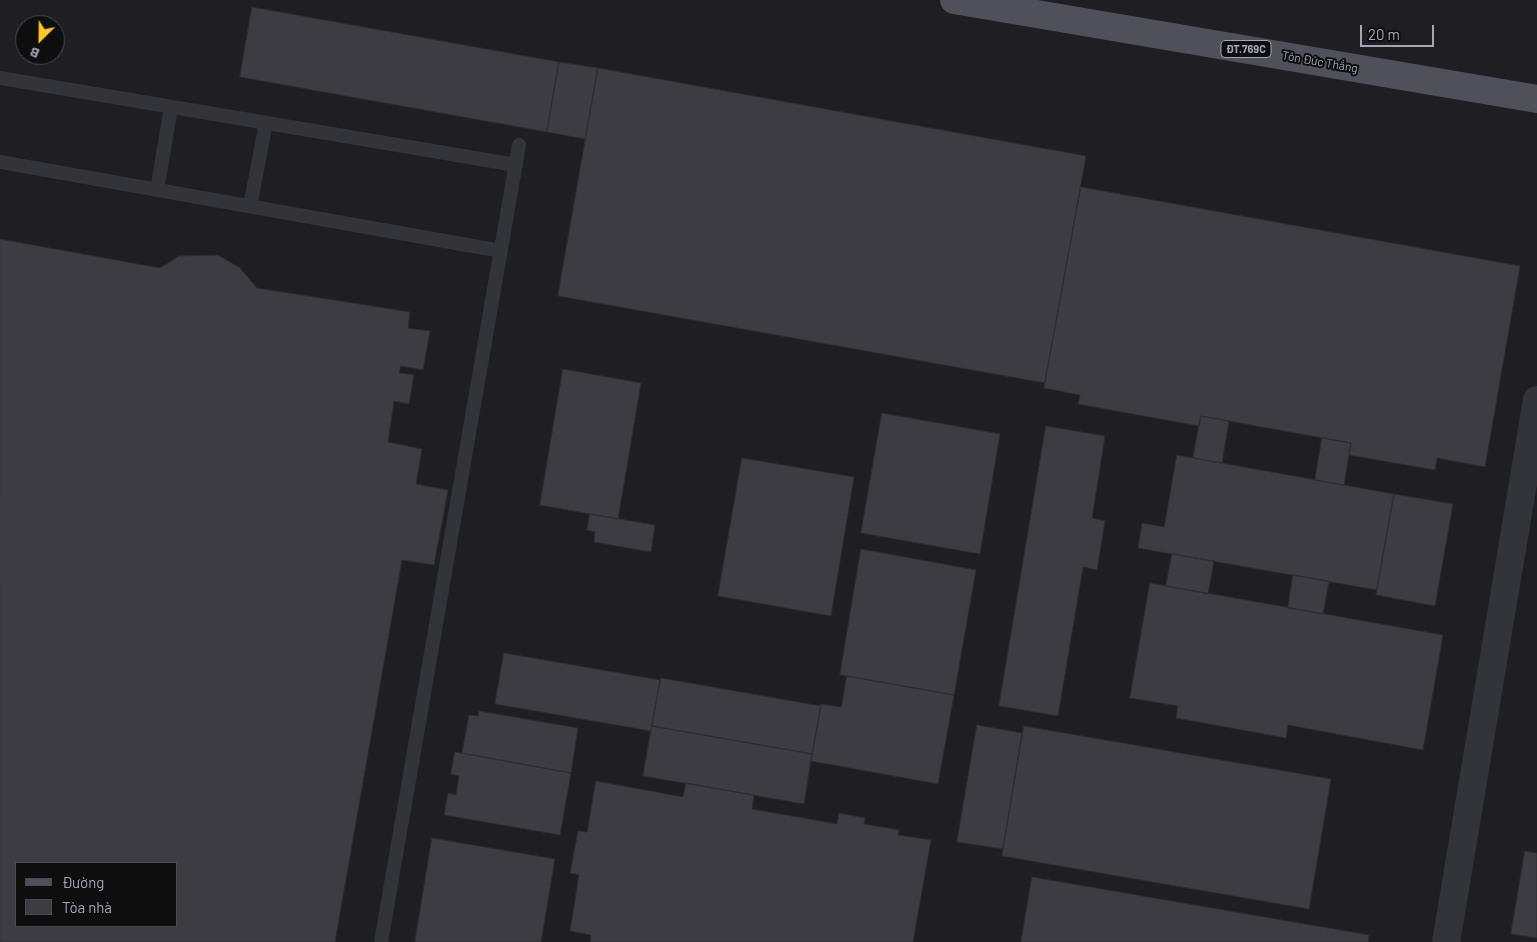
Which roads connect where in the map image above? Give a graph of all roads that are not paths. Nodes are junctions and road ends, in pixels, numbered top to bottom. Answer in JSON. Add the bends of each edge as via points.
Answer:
{"nodes":[{"id":1,"x":954,"y":0,"type":"edge"},
{"id":2,"x":0,"y":78,"type":"edge"},
{"id":3,"x":1537,"y":99,"type":"edge"},
{"id":4,"x":171,"y":107,"type":"junction"},
{"id":5,"x":266,"y":123,"type":"junction"},
{"id":6,"x":519,"y":145,"type":"dead end"},
{"id":7,"x":0,"y":162,"type":"edge"},
{"id":8,"x":516,"y":165,"type":"junction"},
{"id":9,"x":157,"y":190,"type":"junction"},
{"id":10,"x":250,"y":206,"type":"junction"},
{"id":11,"x":501,"y":251,"type":"junction"},
{"id":12,"x":1537,"y":400,"type":"edge"},
{"id":13,"x":381,"y":942,"type":"edge"},
{"id":14,"x":1446,"y":942,"type":"edge"}],
"edges":[{"from":1,"to":3,"type":"main road","name":"Tôn Đức Thắng","number":"ĐT.769C"},
{"from":2,"to":4,"type":"lane"},
{"from":4,"to":5,"type":"lane"},
{"from":4,"to":9,"type":"lane"},
{"from":5,"to":8,"type":"lane"},
{"from":5,"to":10,"type":"lane"},
{"from":6,"to":8,"type":"lane"},
{"from":7,"to":9,"type":"lane"},
{"from":8,"to":11,"type":"lane"},
{"from":9,"to":10,"type":"lane"},
{"from":10,"to":11,"type":"lane"},
{"from":11,"to":13,"type":"lane"},
{"from":12,"to":14,"type":"street"}]}
